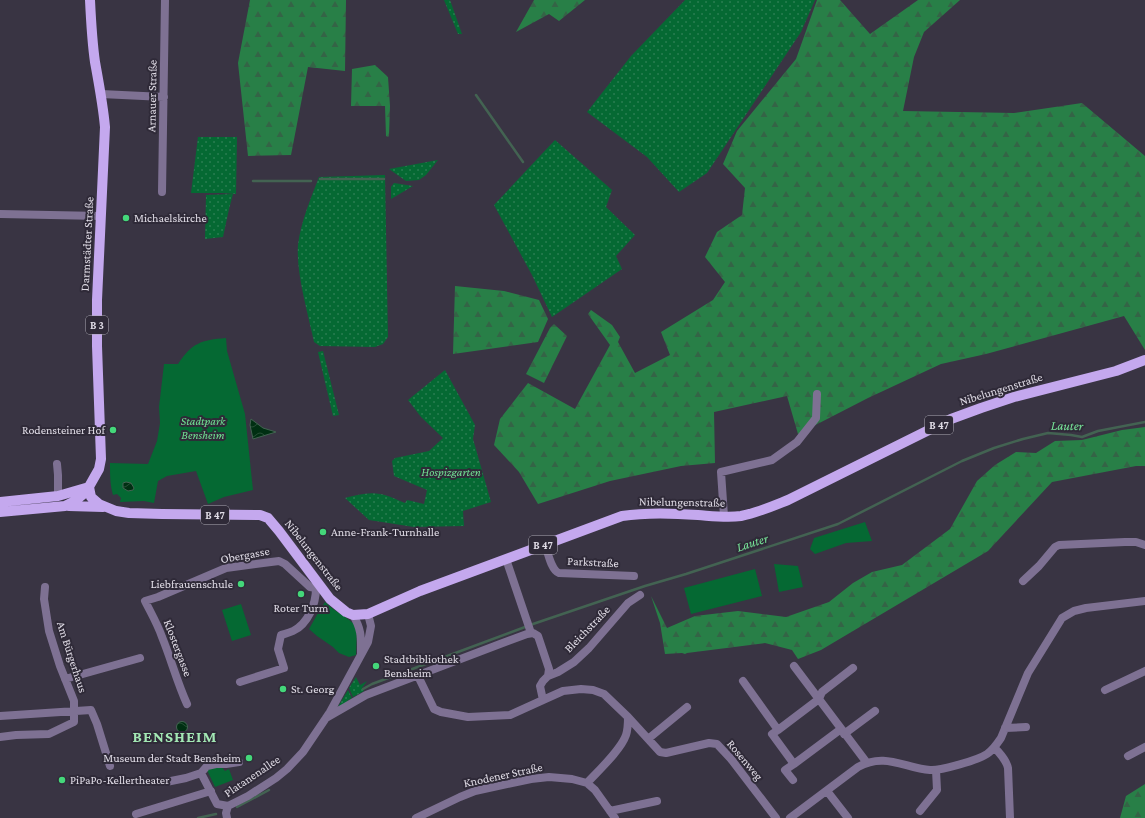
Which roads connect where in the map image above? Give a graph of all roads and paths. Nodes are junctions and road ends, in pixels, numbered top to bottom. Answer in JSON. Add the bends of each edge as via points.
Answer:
{"nodes":[{"id":1,"x":90,"y":0,"type":"edge"},
{"id":2,"x":165,"y":0,"type":"edge"},
{"id":3,"x":101,"y":94,"type":"junction"},
{"id":4,"x":164,"y":97,"type":"junction"},
{"id":5,"x":162,"y":192,"type":"dead end"},
{"id":6,"x":0,"y":214,"type":"edge"},
{"id":7,"x":100,"y":216,"type":"junction"},
{"id":8,"x":1145,"y":360,"type":"edge"},
{"id":9,"x":818,"y":394,"type":"dead end"},
{"id":10,"x":57,"y":464,"type":"dead end"},
{"id":11,"x":89,"y":487,"type":"junction"},
{"id":12,"x":58,"y":496,"type":"junction"},
{"id":13,"x":0,"y":502,"type":"edge"},
{"id":14,"x":65,"y":506,"type":"junction"},
{"id":15,"x":108,"y":507,"type":"junction"},
{"id":16,"x":0,"y":512,"type":"edge"},
{"id":17,"x":724,"y":516,"type":"junction"},
{"id":18,"x":545,"y":544,"type":"junction"},
{"id":19,"x":1145,"y":545,"type":"edge"},
{"id":20,"x":506,"y":559,"type":"junction"},
{"id":21,"x":634,"y":576,"type":"dead end"},
{"id":22,"x":1023,"y":581,"type":"dead end"},
{"id":23,"x":45,"y":587,"type":"dead end"},
{"id":24,"x":318,"y":587,"type":"junction"},
{"id":25,"x":640,"y":595,"type":"dead end"},
{"id":26,"x":145,"y":601,"type":"joint"},
{"id":27,"x":1145,"y":601,"type":"edge"},
{"id":28,"x":368,"y":614,"type":"junction"},
{"id":29,"x":353,"y":615,"type":"junction"},
{"id":30,"x":529,"y":629,"type":"junction"},
{"id":31,"x":361,"y":655,"type":"junction"},
{"id":32,"x":140,"y":658,"type":"dead end"},
{"id":33,"x":794,"y":666,"type":"dead end"},
{"id":34,"x":853,"y":668,"type":"dead end"},
{"id":35,"x":1145,"y":671,"type":"edge"},
{"id":36,"x":418,"y":676,"type":"junction"},
{"id":37,"x":548,"y":676,"type":"junction"},
{"id":38,"x":65,"y":679,"type":"junction"},
{"id":39,"x":743,"y":681,"type":"dead end"},
{"id":40,"x":240,"y":682,"type":"dead end"},
{"id":41,"x":1104,"y":690,"type":"dead end"},
{"id":42,"x":545,"y":699,"type":"junction"},
{"id":43,"x":819,"y":699,"type":"junction"},
{"id":44,"x":187,"y":704,"type":"dead end"},
{"id":45,"x":687,"y":707,"type":"dead end"},
{"id":46,"x":874,"y":711,"type":"dead end"},
{"id":47,"x":73,"y":712,"type":"junction"},
{"id":48,"x":0,"y":716,"type":"edge"},
{"id":49,"x":628,"y":717,"type":"junction"},
{"id":50,"x":326,"y":718,"type":"junction"},
{"id":51,"x":1026,"y":727,"type":"dead end"},
{"id":52,"x":1005,"y":728,"type":"junction"},
{"id":53,"x":778,"y":730,"type":"junction"},
{"id":54,"x":842,"y":732,"type":"junction"},
{"id":55,"x":0,"y":737,"type":"edge"},
{"id":56,"x":648,"y":738,"type":"junction"},
{"id":57,"x":1145,"y":747,"type":"edge"},
{"id":58,"x":995,"y":748,"type":"junction"},
{"id":59,"x":1128,"y":756,"type":"dead end"},
{"id":60,"x":239,"y":762,"type":"dead end"},
{"id":61,"x":866,"y":763,"type":"junction"},
{"id":62,"x":794,"y":764,"type":"junction"},
{"id":63,"x":110,"y":766,"type":"dead end"},
{"id":64,"x":936,"y":770,"type":"junction"},
{"id":65,"x":201,"y":773,"type":"junction"},
{"id":66,"x":793,"y":780,"type":"dead end"},
{"id":67,"x":166,"y":782,"type":"dead end"},
{"id":68,"x":587,"y":783,"type":"junction"},
{"id":69,"x":211,"y":791,"type":"junction"},
{"id":70,"x":827,"y":791,"type":"junction"},
{"id":71,"x":657,"y":801,"type":"dead end"},
{"id":72,"x":228,"y":806,"type":"junction"},
{"id":73,"x":610,"y":810,"type":"junction"},
{"id":74,"x":920,"y":811,"type":"dead end"},
{"id":75,"x":136,"y":814,"type":"dead end"},
{"id":76,"x":227,"y":818,"type":"edge"},
{"id":77,"x":416,"y":818,"type":"edge"},
{"id":78,"x":615,"y":818,"type":"edge"},
{"id":79,"x":776,"y":818,"type":"edge"},
{"id":80,"x":790,"y":818,"type":"edge"},
{"id":81,"x":848,"y":818,"type":"edge"},
{"id":82,"x":1010,"y":818,"type":"edge"}],
"edges":[{"from":1,"to":3,"type":"main road","name":"Darmstädter Straße","number":"B 3","via":[[91,31]]},
{"from":2,"to":4,"type":"street","name":"Arnauer Straße"},
{"from":3,"to":4,"type":"street"},
{"from":3,"to":7,"type":"main road","name":"Darmstädter Straße","number":"B 3","via":[[105,127]]},
{"from":4,"to":5,"type":"street","name":"Arnauer Straße"},
{"from":6,"to":7,"type":"street"},
{"from":7,"to":11,"type":"main road","name":"Darmstädter Straße","number":"B 3","via":[[97,315],[101,459]]},
{"from":8,"to":17,"type":"main road","name":"Nibelungenstraße","number":"B 47","via":[[1116,371],[1014,397],[951,419],[788,500],[742,516]]},
{"from":9,"to":17,"type":"street","via":[[816,418],[797,442],[772,460],[721,472]]},
{"from":10,"to":12,"type":"street"},
{"from":11,"to":12,"type":"main road"},
{"from":11,"to":14,"type":"main road","number":"B 3","via":[[83,496]]},
{"from":11,"to":15,"type":"main road"},
{"from":12,"to":13,"type":"main road"},
{"from":14,"to":15,"type":"main road","number":"B 47"},
{"from":14,"to":16,"type":"main road","number":"B 3"},
{"from":15,"to":24,"type":"main road","name":"Nibelungenstraße","number":"B 47","via":[[129,513],[260,515],[268,518]]},
{"from":17,"to":18,"type":"main road","name":"Nibelungenstraße","number":"B 47","via":[[666,513],[622,516]]},
{"from":18,"to":20,"type":"main road","name":"Nibelungenstraße","number":"B 47"},
{"from":18,"to":21,"type":"street","name":"Parkstraße","via":[[553,567],[559,573]]},
{"from":19,"to":22,"type":"street","via":[[1130,542],[1059,545]]},
{"from":20,"to":28,"type":"main road","name":"Nibelungenstraße","number":"B 47","via":[[420,591]]},
{"from":20,"to":30,"type":"street"},
{"from":23,"to":38,"type":"street","name":"Am Bürgerhaus","via":[[44,599],[49,631]]},
{"from":24,"to":26,"type":"street","name":"Obergasse","via":[[310,587],[279,561],[226,568]]},
{"from":24,"to":29,"type":"main road","name":"Nibelungenstraße","number":"B 47","via":[[346,612]]},
{"from":24,"to":40,"type":"street","via":[[305,622],[293,631],[281,635],[278,649],[284,668]]},
{"from":25,"to":37,"type":"street","name":"Bleichstraße","via":[[628,603],[590,648],[574,662]]},
{"from":26,"to":44,"type":"street","name":"Klostergasse","via":[[162,635]]},
{"from":27,"to":52,"type":"street","via":[[1086,608],[1062,618],[1028,673]]},
{"from":28,"to":29,"type":"main road","name":"Nibelungenstraße","number":"B 47"},
{"from":28,"to":31,"type":"street","name":"Platanenallee","via":[[371,626],[368,642]]},
{"from":29,"to":31,"type":"street","name":"Platanenallee","via":[[359,624]]},
{"from":30,"to":36,"type":"street"},
{"from":30,"to":37,"type":"street","via":[[538,636],[548,663]]},
{"from":31,"to":50,"type":"street","name":"Platanenallee"},
{"from":32,"to":38,"type":"street"},
{"from":33,"to":43,"type":"street"},
{"from":34,"to":43,"type":"street","via":[[822,692]]},
{"from":35,"to":41,"type":"street"},
{"from":36,"to":42,"type":"street","name":"Rosenweg","via":[[434,709],[468,717],[510,715]]},
{"from":36,"to":50,"type":"street","via":[[366,695]]},
{"from":37,"to":42,"type":"street","via":[[540,686]]},
{"from":38,"to":47,"type":"street","name":"Am Bürgerhaus","via":[[74,701]]},
{"from":39,"to":53,"type":"street"},
{"from":42,"to":49,"type":"street","name":"Rosenweg","via":[[563,691],[593,690],[604,694]]},
{"from":43,"to":53,"type":"street"},
{"from":43,"to":54,"type":"street"},
{"from":45,"to":56,"type":"street"},
{"from":46,"to":54,"type":"street"},
{"from":47,"to":48,"type":"street"},
{"from":47,"to":55,"type":"street","via":[[74,722],[49,734]]},
{"from":47,"to":63,"type":"street","via":[[92,710]]},
{"from":49,"to":56,"type":"street","name":"Rosenweg"},
{"from":49,"to":68,"type":"street","via":[[627,734],[621,746]]},
{"from":50,"to":72,"type":"street","name":"Platanenallee","via":[[303,752],[287,769],[248,796]]},
{"from":51,"to":52,"type":"street"},
{"from":52,"to":58,"type":"street"},
{"from":53,"to":62,"type":"street","via":[[772,734]]},
{"from":54,"to":61,"type":"street"},
{"from":54,"to":62,"type":"street"},
{"from":56,"to":79,"type":"street","name":"Rosenweg","via":[[660,752],[666,753],[709,743],[716,744],[731,759]]},
{"from":57,"to":59,"type":"street"},
{"from":58,"to":64,"type":"street","via":[[978,758]]},
{"from":58,"to":82,"type":"street","via":[[1007,762]]},
{"from":60,"to":65,"type":"street","via":[[207,766]]},
{"from":61,"to":64,"type":"street","via":[[885,760]]},
{"from":61,"to":70,"type":"street"},
{"from":62,"to":66,"type":"street","via":[[785,770]]},
{"from":64,"to":74,"type":"street","via":[[937,790]]},
{"from":65,"to":67,"type":"street"},
{"from":65,"to":69,"type":"street"},
{"from":68,"to":73,"type":"street"},
{"from":68,"to":77,"type":"street","name":"Knodener Straße","via":[[549,777],[531,779],[468,794]]},
{"from":69,"to":72,"type":"street","via":[[217,804]]},
{"from":69,"to":75,"type":"street"},
{"from":70,"to":80,"type":"street"},
{"from":70,"to":81,"type":"street"},
{"from":71,"to":73,"type":"street"},
{"from":72,"to":76,"type":"street","name":"Platanenallee"},
{"from":73,"to":78,"type":"street"}]}
